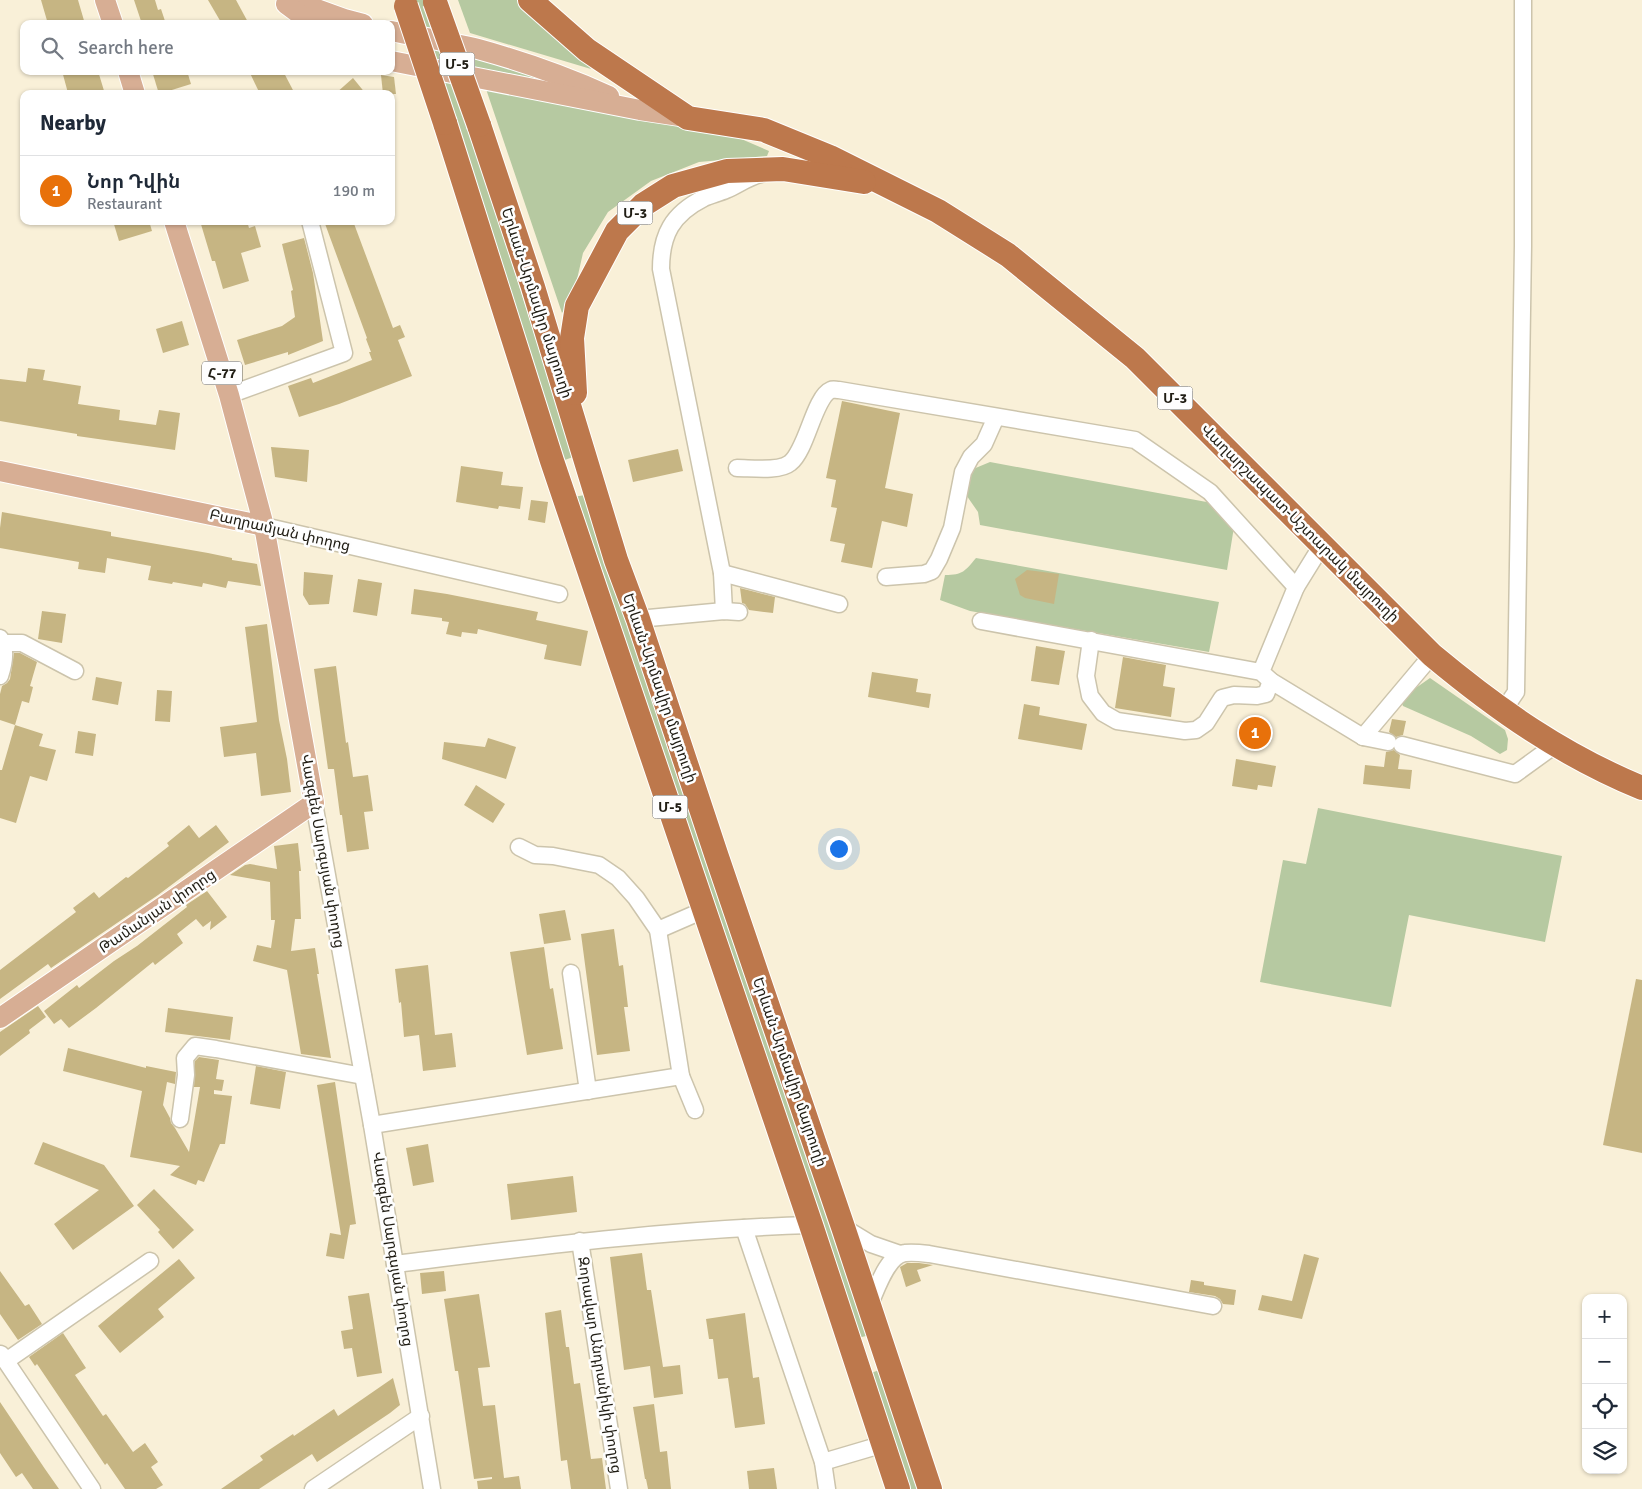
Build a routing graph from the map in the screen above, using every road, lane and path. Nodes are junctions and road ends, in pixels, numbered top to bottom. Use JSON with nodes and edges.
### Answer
{"nodes":[{"id":1,"x":105,"y":0,"type":"edge"},
{"id":2,"x":280,"y":0,"type":"edge"},
{"id":3,"x":292,"y":0,"type":"edge"},
{"id":4,"x":530,"y":0,"type":"edge"},
{"id":5,"x":1523,"y":0,"type":"edge"},
{"id":6,"x":435,"y":1,"type":"edge"},
{"id":7,"x":405,"y":3,"type":"edge"},
{"id":8,"x":112,"y":20,"type":"edge"},
{"id":9,"x":308,"y":20,"type":"edge"},
{"id":10,"x":348,"y":20,"type":"edge"},
{"id":11,"x":395,"y":32,"type":"edge"},
{"id":12,"x":395,"y":62,"type":"edge"},
{"id":13,"x":129,"y":75,"type":"edge"},
{"id":14,"x":134,"y":90,"type":"edge"},
{"id":15,"x":640,"y":110,"type":"junction"},
{"id":16,"x":688,"y":118,"type":"junction"},
{"id":17,"x":783,"y":169,"type":"junction"},
{"id":18,"x":888,"y":185,"type":"junction"},
{"id":19,"x":175,"y":225,"type":"edge"},
{"id":20,"x":311,"y":225,"type":"edge"},
{"id":21,"x":229,"y":395,"type":"junction"},
{"id":22,"x":996,"y":417,"type":"junction"},
{"id":23,"x":585,"y":459,"type":"junction"},
{"id":24,"x":552,"y":461,"type":"junction"},
{"id":25,"x":737,"y":468,"type":"dead end"},
{"id":26,"x":0,"y":471,"type":"edge"},
{"id":27,"x":264,"y":526,"type":"junction"},
{"id":28,"x":1322,"y":545,"type":"junction"},
{"id":29,"x":722,"y":573,"type":"junction"},
{"id":30,"x":886,"y":577,"type":"dead end"},
{"id":31,"x":1296,"y":587,"type":"junction"},
{"id":32,"x":559,"y":594,"type":"dead end"},
{"id":33,"x":839,"y":604,"type":"dead end"},
{"id":34,"x":638,"y":619,"type":"junction"},
{"id":35,"x":981,"y":621,"type":"dead end"},
{"id":36,"x":2,"y":640,"type":"edge"},
{"id":37,"x":1091,"y":640,"type":"junction"},
{"id":38,"x":1432,"y":655,"type":"junction"},
{"id":39,"x":75,"y":671,"type":"dead end"},
{"id":40,"x":0,"y":676,"type":"edge"},
{"id":41,"x":1266,"y":676,"type":"junction"},
{"id":42,"x":1503,"y":711,"type":"junction"},
{"id":43,"x":1363,"y":737,"type":"junction"},
{"id":44,"x":1555,"y":745,"type":"junction"},
{"id":45,"x":1642,"y":788,"type":"edge"},
{"id":46,"x":314,"y":803,"type":"junction"},
{"id":47,"x":519,"y":847,"type":"dead end"},
{"id":48,"x":704,"y":910,"type":"junction"},
{"id":49,"x":658,"y":930,"type":"junction"},
{"id":50,"x":571,"y":973,"type":"dead end"},
{"id":51,"x":0,"y":1018,"type":"edge"},
{"id":52,"x":363,"y":1076,"type":"junction"},
{"id":53,"x":681,"y":1076,"type":"junction"},
{"id":54,"x":588,"y":1091,"type":"junction"},
{"id":55,"x":695,"y":1110,"type":"dead end"},
{"id":56,"x":180,"y":1119,"type":"dead end"},
{"id":57,"x":372,"y":1125,"type":"junction"},
{"id":58,"x":811,"y":1225,"type":"junction"},
{"id":59,"x":843,"y":1227,"type":"junction"},
{"id":60,"x":744,"y":1228,"type":"junction"},
{"id":61,"x":580,"y":1241,"type":"junction"},
{"id":62,"x":900,"y":1254,"type":"junction"},
{"id":63,"x":150,"y":1260,"type":"dead end"},
{"id":64,"x":395,"y":1264,"type":"junction"},
{"id":65,"x":868,"y":1306,"type":"junction"},
{"id":66,"x":1213,"y":1306,"type":"dead end"},
{"id":67,"x":884,"y":1349,"type":"junction"},
{"id":68,"x":3,"y":1356,"type":"edge"},
{"id":69,"x":855,"y":1358,"type":"junction"},
{"id":70,"x":421,"y":1416,"type":"junction"},
{"id":71,"x":884,"y":1444,"type":"junction"},
{"id":72,"x":823,"y":1462,"type":"junction"},
{"id":73,"x":92,"y":1489,"type":"edge"},
{"id":74,"x":313,"y":1489,"type":"edge"},
{"id":75,"x":432,"y":1489,"type":"edge"},
{"id":76,"x":619,"y":1489,"type":"edge"},
{"id":77,"x":828,"y":1489,"type":"edge"},
{"id":78,"x":898,"y":1489,"type":"edge"},
{"id":79,"x":930,"y":1489,"type":"edge"}],
"edges":[{"from":1,"to":8,"type":"main road"},
{"from":2,"to":9,"type":"main road"},
{"from":3,"to":10,"type":"main road"},
{"from":4,"to":16,"type":"highway"},
{"from":5,"to":42,"type":"street"},
{"from":6,"to":23,"type":"highway","name":"Երևան-Արմավիր մայրուղի","number":"Մ-5","bridge":true},
{"from":7,"to":24,"type":"highway","name":"Երևան-Արմավիր մայրուղի","number":"Մ-5","bridge":true},
{"from":11,"to":15,"type":"main road","name":"Վաղարշապատ-Աշտարակ մայրուղի"},
{"from":12,"to":15,"type":"main road","name":"Վաղարշապատ-Աշտարակ մայրուղի"},
{"from":13,"to":14,"type":"main road"},
{"from":15,"to":16,"type":"main road","name":"Վաղարշապատ-Աշտարակ մայրուղի"},
{"from":16,"to":18,"type":"highway","name":"Վաղարշապատ-Աշտարակ մայրուղի","number":"Մ-3"},
{"from":17,"to":18,"type":"highway","number":"Մ-3"},
{"from":17,"to":23,"type":"highway","number":"Մ-3"},
{"from":17,"to":29,"type":"street"},
{"from":18,"to":28,"type":"highway","name":"Վաղարշապատ-Աշտարակ մայրուղի","number":"Մ-3"},
{"from":19,"to":21,"type":"main road","name":"Վազգեն Սարգսյան փողոց","number":"Հ-77"},
{"from":20,"to":21,"type":"street"},
{"from":21,"to":27,"type":"main road","name":"Վազգեն Սարգսյան փողոց","number":"Հ-77"},
{"from":22,"to":25,"type":"street"},
{"from":22,"to":30,"type":"street"},
{"from":22,"to":31,"type":"street"},
{"from":23,"to":24,"type":"highway"},
{"from":23,"to":34,"type":"highway","name":"Երևան-Արմավիր մայրուղի","number":"Մ-5"},
{"from":24,"to":48,"type":"highway","name":"Երևան-Արմավիր մայրուղի","number":"Մ-5"},
{"from":26,"to":27,"type":"main road","name":"Բաղրամյան փողոց"},
{"from":27,"to":32,"type":"street","name":"Բաղրամյան փողոց"},
{"from":27,"to":46,"type":"main road","name":"Վազգեն Սարգսյան փողոց","number":"Հ-77"},
{"from":28,"to":31,"type":"street"},
{"from":28,"to":38,"type":"highway","name":"Վաղարշապատ-Աշտարակ մայրուղի","number":"Մ-3"},
{"from":29,"to":33,"type":"street"},
{"from":29,"to":34,"type":"street"},
{"from":31,"to":41,"type":"street"},
{"from":34,"to":59,"type":"highway","name":"Երևան-Արմավիր մայրուղի","number":"Մ-5"},
{"from":35,"to":37,"type":"street"},
{"from":36,"to":39,"type":"street"},
{"from":36,"to":40,"type":"street"},
{"from":37,"to":41,"type":"street"},
{"from":37,"to":41,"type":"street"},
{"from":38,"to":42,"type":"highway","name":"Վաղարշապատ-Աշտարակ մայրուղի","number":"Մ-3"},
{"from":38,"to":43,"type":"street"},
{"from":41,"to":43,"type":"street"},
{"from":42,"to":44,"type":"highway","name":"Վաղարշապատ-Աշտարակ մայրուղի","number":"Մ-3"},
{"from":43,"to":44,"type":"street"},
{"from":44,"to":45,"type":"highway","name":"Վաղարշապատ-Աշտարակ մայրուղի","number":"Մ-3"},
{"from":46,"to":51,"type":"main road","name":"Թամանյան փողոց"},
{"from":46,"to":52,"type":"street","name":"Վազգեն Սարգսյան փողոց","number":"Հ-77"},
{"from":47,"to":49,"type":"street"},
{"from":48,"to":49,"type":"street"},
{"from":48,"to":58,"type":"highway","name":"Երևան-Արմավիր մայրուղի","number":"Մ-5"},
{"from":49,"to":53,"type":"street"},
{"from":50,"to":54,"type":"street"},
{"from":52,"to":56,"type":"street"},
{"from":52,"to":57,"type":"street","name":"Վազգեն Սարգսյան փողոց","number":"Հ-77"},
{"from":53,"to":54,"type":"street"},
{"from":53,"to":55,"type":"street"},
{"from":54,"to":57,"type":"street"},
{"from":57,"to":64,"type":"street","name":"Վազգեն Սարգսյան փողոց","number":"Հ-77"},
{"from":58,"to":60,"type":"street"},
{"from":58,"to":69,"type":"highway","name":"Երևան-Արմավիր մայրուղի","number":"Մ-5"},
{"from":59,"to":62,"type":"street"},
{"from":59,"to":65,"type":"highway","name":"Երևան-Արմավիր մայրուղի","number":"Մ-5"},
{"from":60,"to":61,"type":"street"},
{"from":60,"to":72,"type":"street"},
{"from":61,"to":64,"type":"street"},
{"from":61,"to":76,"type":"street","name":"Զորավար Անդրանիկի փողոց"},
{"from":62,"to":65,"type":"street"},
{"from":62,"to":66,"type":"street"},
{"from":63,"to":68,"type":"street"},
{"from":64,"to":70,"type":"street","name":"Վազգեն Սարգսյան փողոց","number":"Հ-77"},
{"from":65,"to":67,"type":"highway","name":"Երևան-Արմավիր մայրուղի","number":"Մ-5"},
{"from":67,"to":69,"type":"highway"},
{"from":67,"to":79,"type":"highway","name":"Երևան-Արմավիր մայրուղի","number":"Մ-5"},
{"from":68,"to":73,"type":"street"},
{"from":69,"to":71,"type":"highway","name":"Երևան-Արմավիր մայրուղի","number":"Մ-5"},
{"from":70,"to":74,"type":"street"},
{"from":70,"to":75,"type":"street","name":"Վազգեն Սարգսյան փողոց","number":"Հ-77"},
{"from":71,"to":72,"type":"street"},
{"from":71,"to":78,"type":"highway","name":"Երևան-Արմավիր մայրուղի","number":"Մ-5"},
{"from":72,"to":77,"type":"street"}]}
